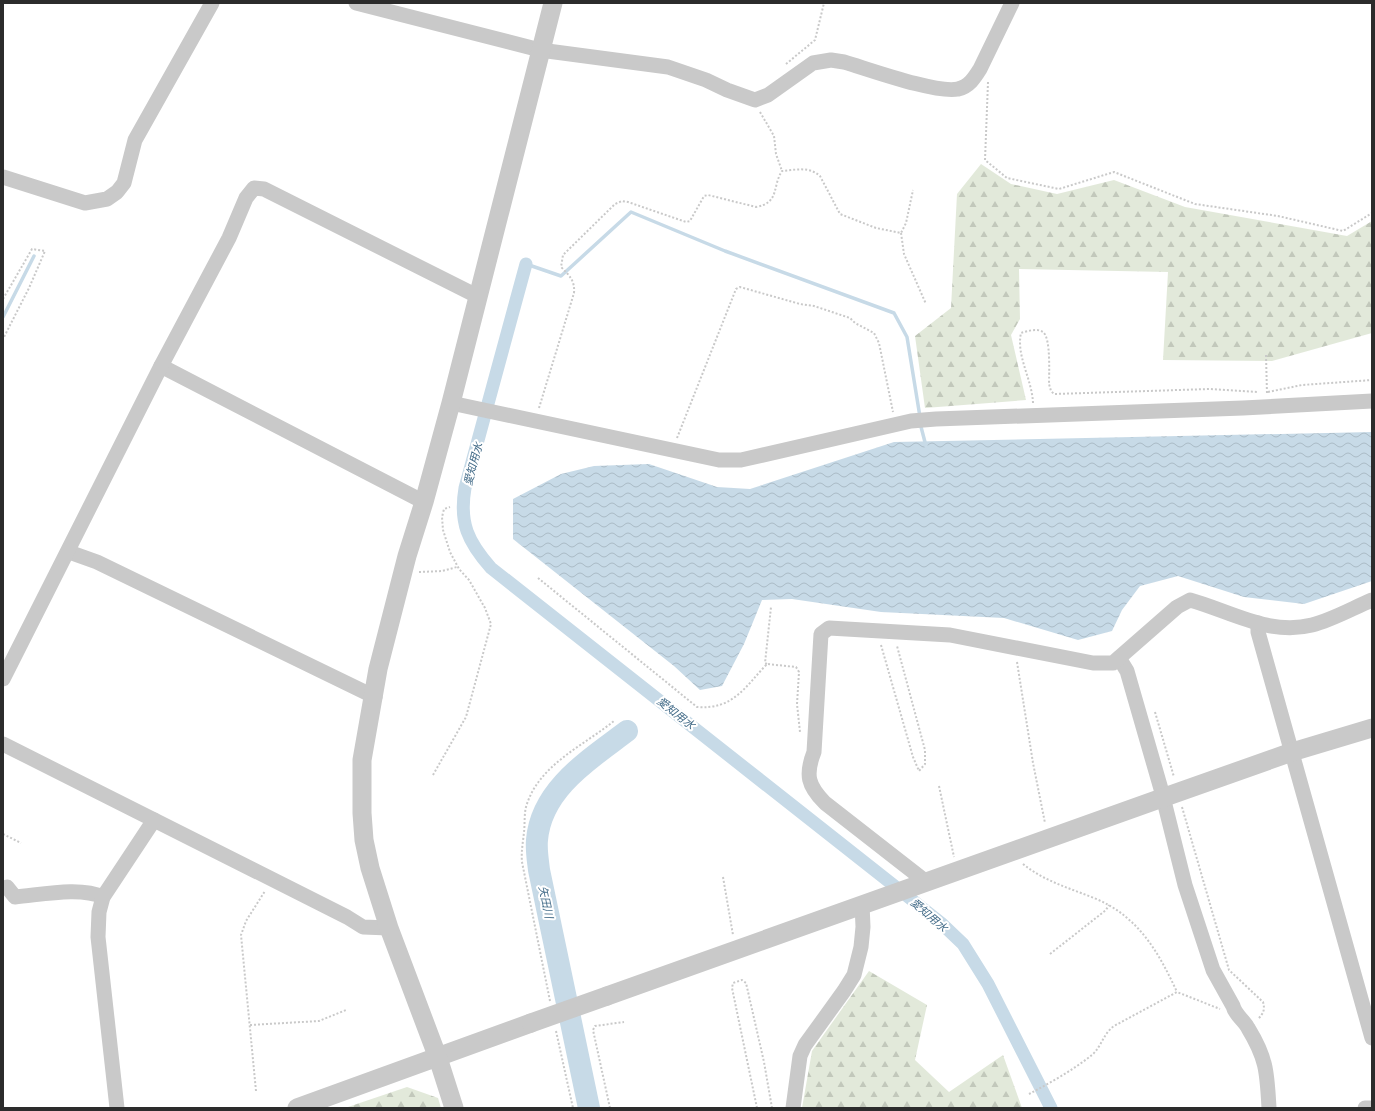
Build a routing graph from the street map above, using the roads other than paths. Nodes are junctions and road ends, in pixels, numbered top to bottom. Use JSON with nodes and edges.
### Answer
{"nodes":[{"id":1,"x":212,"y":3,"type":"edge"},
{"id":2,"x":356,"y":3,"type":"edge"},
{"id":3,"x":552,"y":3,"type":"edge"},
{"id":4,"x":1012,"y":3,"type":"edge"},
{"id":5,"x":540,"y":50,"type":"junction"},
{"id":6,"x":3,"y":178,"type":"edge"},
{"id":7,"x":477,"y":296,"type":"junction"},
{"id":8,"x":162,"y":366,"type":"junction"},
{"id":9,"x":1372,"y":402,"type":"edge"},
{"id":10,"x":451,"y":403,"type":"junction"},
{"id":11,"x":424,"y":502,"type":"junction"},
{"id":12,"x":69,"y":552,"type":"junction"},
{"id":13,"x":1372,"y":600,"type":"edge"},
{"id":14,"x":1258,"y":623,"type":"junction"},
{"id":15,"x":1118,"y":658,"type":"junction"},
{"id":16,"x":3,"y":679,"type":"edge"},
{"id":17,"x":375,"y":697,"type":"junction"},
{"id":18,"x":1372,"y":728,"type":"edge"},
{"id":19,"x":3,"y":744,"type":"edge"},
{"id":20,"x":1292,"y":752,"type":"junction"},
{"id":21,"x":1170,"y":795,"type":"junction"},
{"id":22,"x":154,"y":820,"type":"junction"},
{"id":23,"x":919,"y":884,"type":"junction"},
{"id":24,"x":7,"y":887,"type":"dead end"},
{"id":25,"x":103,"y":897,"type":"junction"},
{"id":26,"x":862,"y":904,"type":"junction"},
{"id":27,"x":389,"y":928,"type":"junction"},
{"id":28,"x":1372,"y":1038,"type":"edge"},
{"id":29,"x":438,"y":1058,"type":"junction"},
{"id":30,"x":117,"y":1108,"type":"edge"},
{"id":31,"x":297,"y":1108,"type":"edge"},
{"id":32,"x":454,"y":1108,"type":"edge"},
{"id":33,"x":793,"y":1108,"type":"edge"},
{"id":34,"x":1269,"y":1108,"type":"edge"},
{"id":35,"x":1365,"y":1108,"type":"edge"},
{"id":36,"x":1372,"y":1108,"type":"edge"}],
"edges":[{"from":1,"to":6,"type":"street"},
{"from":2,"to":5,"type":"street"},
{"from":3,"to":5,"type":"street"},
{"from":4,"to":5,"type":"street"},
{"from":5,"to":7,"type":"street"},
{"from":7,"to":8,"type":"street"},
{"from":7,"to":10,"type":"street"},
{"from":8,"to":11,"type":"street"},
{"from":8,"to":12,"type":"street"},
{"from":9,"to":10,"type":"street"},
{"from":10,"to":11,"type":"street"},
{"from":11,"to":17,"type":"street"},
{"from":12,"to":16,"type":"street"},
{"from":12,"to":17,"type":"street"},
{"from":13,"to":14,"type":"street"},
{"from":14,"to":15,"type":"street"},
{"from":14,"to":20,"type":"street"},
{"from":15,"to":21,"type":"street"},
{"from":15,"to":23,"type":"street"},
{"from":17,"to":27,"type":"street"},
{"from":18,"to":20,"type":"street"},
{"from":19,"to":22,"type":"street"},
{"from":20,"to":21,"type":"street"},
{"from":20,"to":28,"type":"street"},
{"from":21,"to":23,"type":"street"},
{"from":21,"to":34,"type":"street"},
{"from":22,"to":25,"type":"street"},
{"from":22,"to":27,"type":"street"},
{"from":23,"to":26,"type":"street"},
{"from":24,"to":25,"type":"street"},
{"from":25,"to":30,"type":"street"},
{"from":26,"to":29,"type":"street","bridge":true},
{"from":26,"to":33,"type":"street"},
{"from":27,"to":29,"type":"street"},
{"from":29,"to":31,"type":"street"},
{"from":29,"to":32,"type":"street"},
{"from":35,"to":36,"type":"street"}]}
